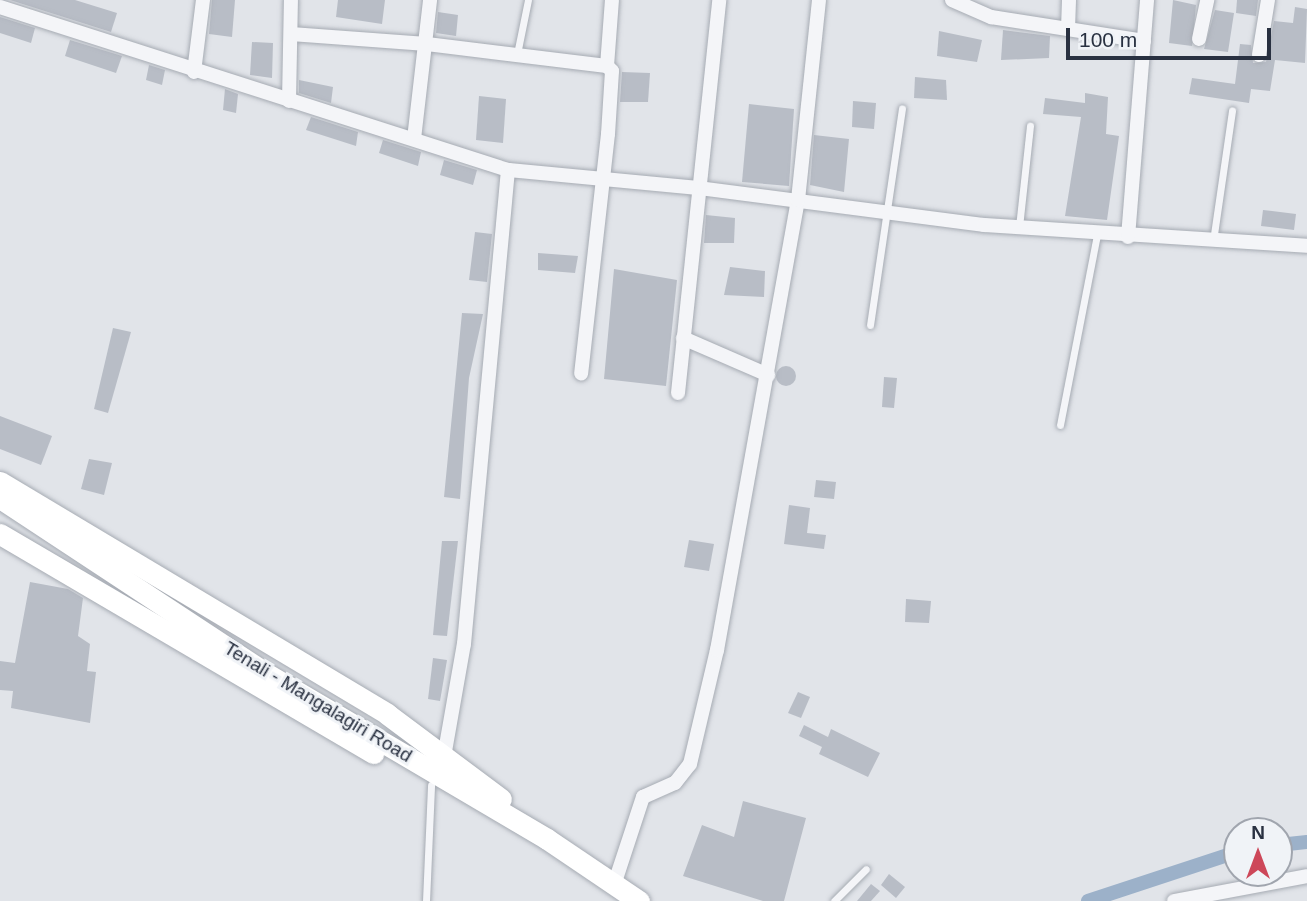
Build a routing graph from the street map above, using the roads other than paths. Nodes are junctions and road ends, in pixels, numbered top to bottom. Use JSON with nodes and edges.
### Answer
{"nodes":[{"id":1,"x":204,"y":0,"type":"edge"},
{"id":2,"x":291,"y":0,"type":"edge"},
{"id":3,"x":430,"y":0,"type":"edge"},
{"id":4,"x":528,"y":0,"type":"edge"},
{"id":5,"x":612,"y":0,"type":"edge"},
{"id":6,"x":719,"y":0,"type":"edge"},
{"id":7,"x":819,"y":0,"type":"edge"},
{"id":8,"x":951,"y":0,"type":"edge"},
{"id":9,"x":1069,"y":0,"type":"edge"},
{"id":10,"x":1147,"y":0,"type":"edge"},
{"id":11,"x":1207,"y":0,"type":"edge"},
{"id":12,"x":1268,"y":0,"type":"edge"},
{"id":13,"x":0,"y":7,"type":"edge"},
{"id":14,"x":1068,"y":29,"type":"junction"},
{"id":15,"x":291,"y":34,"type":"junction"},
{"id":16,"x":1199,"y":40,"type":"dead end"},
{"id":17,"x":1144,"y":41,"type":"junction"},
{"id":18,"x":427,"y":44,"type":"junction"},
{"id":19,"x":517,"y":54,"type":"junction"},
{"id":20,"x":1259,"y":55,"type":"dead end"},
{"id":21,"x":607,"y":65,"type":"junction"},
{"id":22,"x":194,"y":72,"type":"junction"},
{"id":23,"x":289,"y":101,"type":"junction"},
{"id":24,"x":902,"y":108,"type":"dead end"},
{"id":25,"x":1232,"y":110,"type":"dead end"},
{"id":26,"x":1030,"y":126,"type":"dead end"},
{"id":27,"x":414,"y":139,"type":"junction"},
{"id":28,"x":508,"y":170,"type":"junction"},
{"id":29,"x":602,"y":182,"type":"junction"},
{"id":30,"x":699,"y":188,"type":"junction"},
{"id":31,"x":798,"y":200,"type":"junction"},
{"id":32,"x":889,"y":212,"type":"junction"},
{"id":33,"x":1019,"y":228,"type":"junction"},
{"id":34,"x":1097,"y":234,"type":"junction"},
{"id":35,"x":1128,"y":237,"type":"junction"},
{"id":36,"x":1213,"y":242,"type":"junction"},
{"id":37,"x":1307,"y":246,"type":"edge"},
{"id":38,"x":870,"y":325,"type":"dead end"},
{"id":39,"x":684,"y":338,"type":"junction"},
{"id":40,"x":581,"y":373,"type":"dead end"},
{"id":41,"x":768,"y":375,"type":"junction"},
{"id":42,"x":678,"y":393,"type":"dead end"},
{"id":43,"x":1060,"y":425,"type":"dead end"},
{"id":44,"x":0,"y":482,"type":"edge"},
{"id":45,"x":0,"y":498,"type":"edge"},
{"id":46,"x":0,"y":534,"type":"edge"},
{"id":47,"x":444,"y":757,"type":"junction"},
{"id":48,"x":431,"y":785,"type":"junction"},
{"id":49,"x":576,"y":859,"type":"junction"},
{"id":50,"x":866,"y":869,"type":"dead end"},
{"id":51,"x":1307,"y":876,"type":"edge"},
{"id":52,"x":614,"y":885,"type":"junction"},
{"id":53,"x":426,"y":901,"type":"edge"},
{"id":54,"x":639,"y":901,"type":"edge"},
{"id":55,"x":834,"y":901,"type":"edge"},
{"id":56,"x":1174,"y":901,"type":"edge"}],
"edges":[{"from":1,"to":22,"type":"street"},
{"from":2,"to":15,"type":"street"},
{"from":3,"to":18,"type":"street"},
{"from":4,"to":19,"type":"lane"},
{"from":5,"to":21,"type":"street"},
{"from":6,"to":30,"type":"street"},
{"from":7,"to":31,"type":"street"},
{"from":8,"to":14,"type":"street"},
{"from":9,"to":14,"type":"street"},
{"from":10,"to":17,"type":"street"},
{"from":11,"to":16,"type":"street"},
{"from":12,"to":20,"type":"street"},
{"from":13,"to":22,"type":"street"},
{"from":14,"to":17,"type":"street"},
{"from":15,"to":18,"type":"street"},
{"from":15,"to":23,"type":"street"},
{"from":17,"to":35,"type":"street"},
{"from":18,"to":19,"type":"street"},
{"from":18,"to":27,"type":"street"},
{"from":19,"to":21,"type":"street"},
{"from":21,"to":29,"type":"street"},
{"from":22,"to":23,"type":"street"},
{"from":23,"to":27,"type":"street"},
{"from":24,"to":32,"type":"lane"},
{"from":25,"to":36,"type":"lane"},
{"from":26,"to":33,"type":"lane"},
{"from":27,"to":28,"type":"street"},
{"from":28,"to":29,"type":"street"},
{"from":28,"to":47,"type":"street"},
{"from":29,"to":30,"type":"street"},
{"from":29,"to":40,"type":"street"},
{"from":30,"to":31,"type":"street"},
{"from":30,"to":39,"type":"street"},
{"from":31,"to":32,"type":"street"},
{"from":31,"to":41,"type":"street"},
{"from":32,"to":33,"type":"street"},
{"from":32,"to":38,"type":"lane"},
{"from":33,"to":34,"type":"street"},
{"from":34,"to":35,"type":"street"},
{"from":34,"to":43,"type":"lane"},
{"from":35,"to":36,"type":"street"},
{"from":36,"to":37,"type":"street"},
{"from":39,"to":41,"type":"street"},
{"from":39,"to":42,"type":"street"},
{"from":41,"to":52,"type":"street"},
{"from":44,"to":47,"type":"main road"},
{"from":45,"to":49,"type":"main road","name":"Tenali - Mangalagiri Road"},
{"from":46,"to":48,"type":"main road"},
{"from":47,"to":49,"type":"main road"},
{"from":48,"to":49,"type":"main road"},
{"from":48,"to":53,"type":"lane"},
{"from":49,"to":52,"type":"main road","name":"Tenali - Mangalagiri Road"},
{"from":50,"to":55,"type":"lane"},
{"from":51,"to":56,"type":"street"},
{"from":52,"to":54,"type":"main road","name":"Tenali - Mangalagiri Road"}]}
